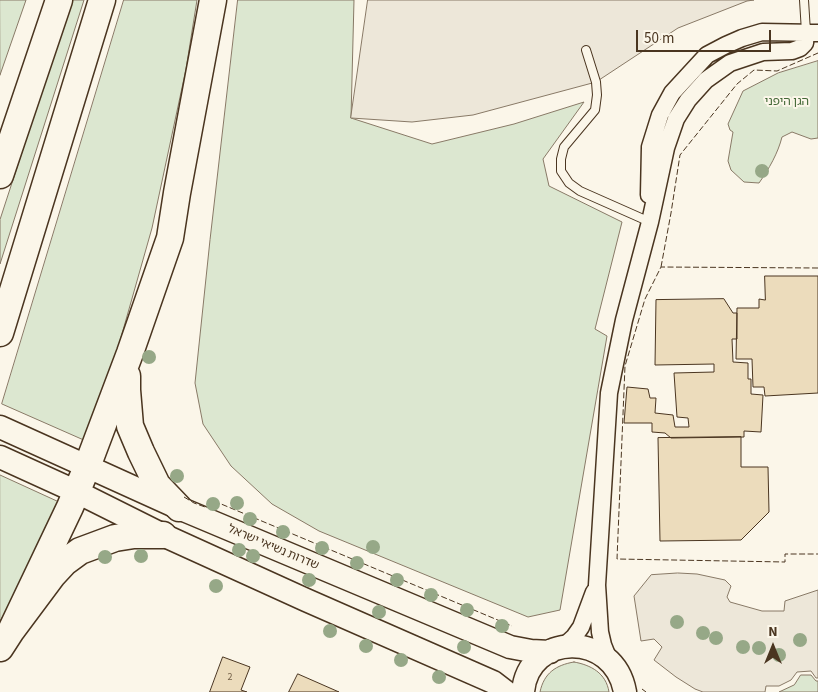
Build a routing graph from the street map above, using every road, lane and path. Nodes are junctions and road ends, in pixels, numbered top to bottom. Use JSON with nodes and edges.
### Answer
{"nodes":[{"id":1,"x":59,"y":0,"type":"edge"},
{"id":2,"x":102,"y":0,"type":"edge"},
{"id":3,"x":213,"y":0,"type":"edge"},
{"id":4,"x":804,"y":0,"type":"edge"},
{"id":5,"x":812,"y":32,"type":"edge"},
{"id":6,"x":586,"y":50,"type":"dead end"},
{"id":7,"x":0,"y":175,"type":"edge"},
{"id":8,"x":650,"y":222,"type":"junction"},
{"id":9,"x":0,"y":333,"type":"edge"},
{"id":10,"x":130,"y":354,"type":"junction"},
{"id":11,"x":0,"y":426,"type":"edge"},
{"id":12,"x":0,"y":457,"type":"edge"},
{"id":13,"x":87,"y":466,"type":"junction"},
{"id":14,"x":76,"y":492,"type":"junction"},
{"id":15,"x":179,"y":508,"type":"junction"},
{"id":16,"x":163,"y":535,"type":"junction"},
{"id":17,"x":597,"y":585,"type":"junction"},
{"id":18,"x":5,"y":640,"type":"edge"},
{"id":19,"x":556,"y":650,"type":"junction"},
{"id":20,"x":609,"y":660,"type":"junction"},
{"id":21,"x":626,"y":690,"type":"edge"},
{"id":22,"x":506,"y":692,"type":"edge"},
{"id":23,"x":523,"y":692,"type":"edge"}],
"edges":[{"from":1,"to":7,"type":"main road"},
{"from":2,"to":9,"type":"main road"},
{"from":3,"to":10,"type":"main road"},
{"from":4,"to":5,"type":"lane"},
{"from":5,"to":8,"type":"street"},
{"from":6,"to":8,"type":"lane"},
{"from":8,"to":17,"type":"street"},
{"from":10,"to":13,"type":"main road"},
{"from":10,"to":15,"type":"main road"},
{"from":11,"to":13,"type":"main road","name":"שדרות נשיאי ישראל"},
{"from":12,"to":14,"type":"main road"},
{"from":13,"to":14,"type":"main road"},
{"from":13,"to":15,"type":"main road","name":"שדרות נשיאי ישראל"},
{"from":14,"to":16,"type":"main road"},
{"from":14,"to":18,"type":"main road"},
{"from":15,"to":19,"type":"main road","name":"שדרות נשיאי ישראל"},
{"from":16,"to":18,"type":"main road"},
{"from":16,"to":22,"type":"main road"},
{"from":17,"to":19,"type":"street"},
{"from":17,"to":20,"type":"street"},
{"from":19,"to":20,"type":"main road","name":"שדרות נשיאי ישראל"},
{"from":19,"to":23,"type":"main road"},
{"from":20,"to":21,"type":"main road"}]}
